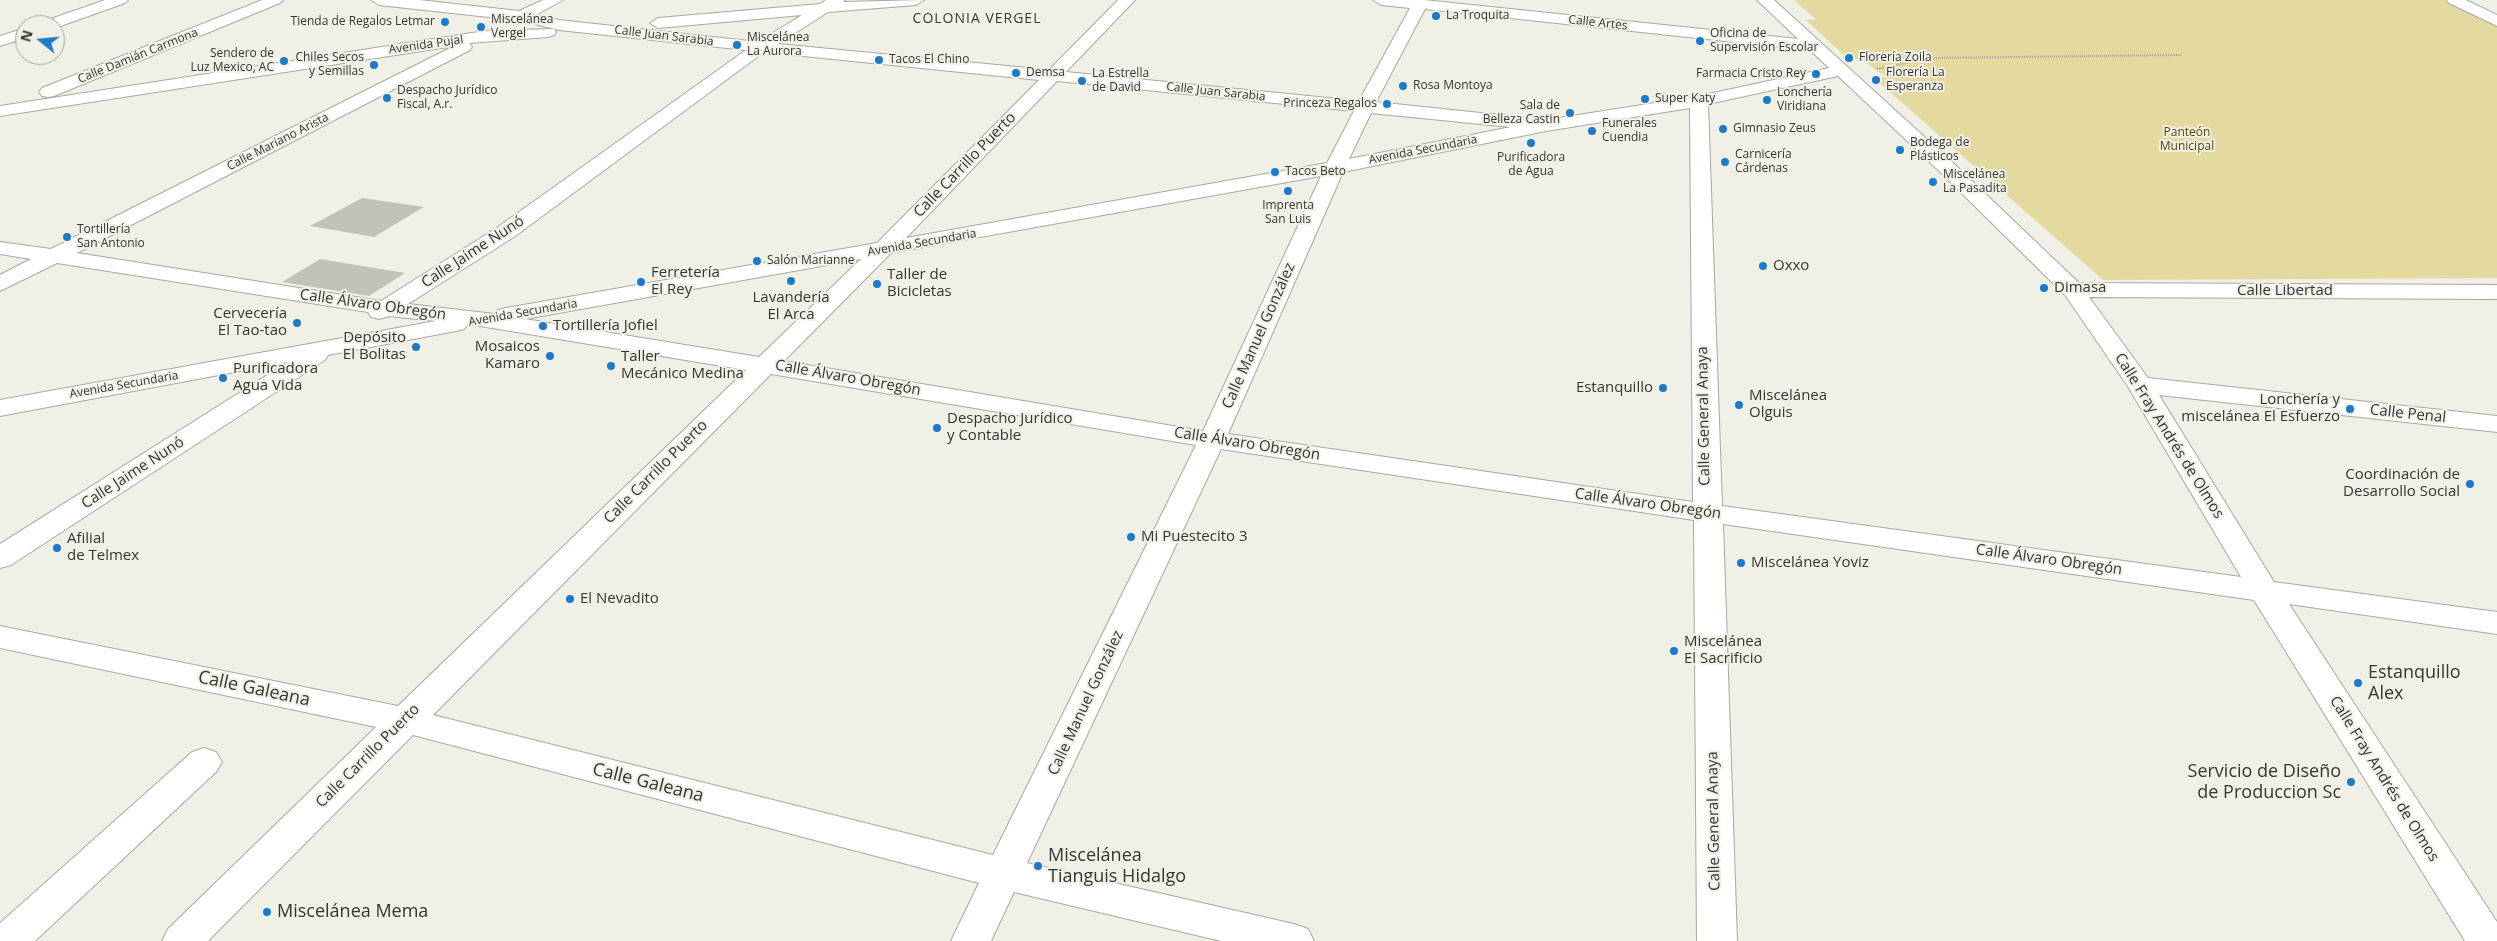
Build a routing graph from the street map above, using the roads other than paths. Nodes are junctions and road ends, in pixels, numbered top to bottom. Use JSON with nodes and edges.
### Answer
{"nodes":[{"id":1,"x":120,"y":0,"type":"edge"},
{"id":2,"x":275,"y":0,"type":"edge"},
{"id":3,"x":379,"y":0,"type":"edge"},
{"id":4,"x":555,"y":0,"type":"edge"},
{"id":5,"x":916,"y":0,"type":"edge"},
{"id":6,"x":1127,"y":0,"type":"edge"},
{"id":7,"x":1381,"y":0,"type":"edge"},
{"id":8,"x":1765,"y":0,"type":"edge"},
{"id":9,"x":2454,"y":0,"type":"edge"},
{"id":10,"x":1420,"y":4,"type":"junction"},
{"id":11,"x":828,"y":5,"type":"edge"},
{"id":12,"x":520,"y":16,"type":"junction"},
{"id":13,"x":65,"y":19,"type":"edge"},
{"id":14,"x":2497,"y":21,"type":"edge"},
{"id":15,"x":598,"y":28,"type":"junction"},
{"id":16,"x":15,"y":36,"type":"edge"},
{"id":17,"x":484,"y":36,"type":"junction"},
{"id":18,"x":0,"y":41,"type":"edge"},
{"id":19,"x":1815,"y":46,"type":"junction"},
{"id":20,"x":761,"y":47,"type":"junction"},
{"id":21,"x":1845,"y":72,"type":"junction"},
{"id":22,"x":1053,"y":75,"type":"junction"},
{"id":23,"x":1699,"y":101,"type":"junction"},
{"id":24,"x":1364,"y":108,"type":"junction"},
{"id":25,"x":1,"y":111,"type":"edge"},
{"id":26,"x":1546,"y":125,"type":"junction"},
{"id":27,"x":1335,"y":168,"type":"junction"},
{"id":28,"x":0,"y":248,"type":"edge"},
{"id":29,"x":882,"y":250,"type":"junction"},
{"id":30,"x":56,"y":256,"type":"junction"},
{"id":31,"x":0,"y":284,"type":"edge"},
{"id":32,"x":2073,"y":290,"type":"junction"},
{"id":33,"x":2497,"y":292,"type":"edge"},
{"id":34,"x":384,"y":308,"type":"junction"},
{"id":35,"x":484,"y":319,"type":"junction"},
{"id":36,"x":327,"y":348,"type":"junction"},
{"id":37,"x":765,"y":364,"type":"junction"},
{"id":38,"x":2140,"y":385,"type":"junction"},
{"id":39,"x":0,"y":408,"type":"edge"},
{"id":40,"x":2497,"y":424,"type":"edge"},
{"id":41,"x":1212,"y":440,"type":"junction"},
{"id":42,"x":1706,"y":513,"type":"junction"},
{"id":43,"x":0,"y":558,"type":"edge"},
{"id":44,"x":2263,"y":589,"type":"junction"},
{"id":45,"x":2497,"y":624,"type":"edge"},
{"id":46,"x":0,"y":637,"type":"edge"},
{"id":47,"x":404,"y":720,"type":"junction"},
{"id":48,"x":204,"y":762,"type":"dead end"},
{"id":49,"x":1005,"y":874,"type":"junction"},
{"id":50,"x":8,"y":941,"type":"edge"},
{"id":51,"x":182,"y":941,"type":"edge"},
{"id":52,"x":971,"y":941,"type":"edge"},
{"id":53,"x":1294,"y":941,"type":"edge"},
{"id":54,"x":1717,"y":941,"type":"edge"},
{"id":55,"x":2487,"y":941,"type":"edge"}],
"edges":[{"from":1,"to":13,"type":"street"},
{"from":2,"to":25,"type":"street","name":"Calle Damián Carmona"},
{"from":3,"to":12,"type":"street","name":"Calle Juan Sarabia"},
{"from":4,"to":12,"type":"street","name":"Calle Mariano Arista"},
{"from":5,"to":11,"type":"street","name":"Avenida Pujal"},
{"from":6,"to":22,"type":"street","name":"Calle Carrillo Puerto"},
{"from":7,"to":10,"type":"street","name":"Calle Artes"},
{"from":8,"to":19,"type":"street","name":"Calle Fray Andrés de Olmos"},
{"from":9,"to":14,"type":"street"},
{"from":10,"to":19,"type":"street","name":"Calle Artes"},
{"from":10,"to":24,"type":"street","name":"Calle Manuel González"},
{"from":11,"to":15,"type":"street","name":"Avenida Pujal"},
{"from":11,"to":20,"type":"street","name":"Calle Jaime Nunó"},
{"from":12,"to":15,"type":"street","name":"Calle Juan Sarabia"},
{"from":12,"to":17,"type":"street","name":"Calle Mariano Arista"},
{"from":15,"to":17,"type":"street","name":"Avenida Pujal"},
{"from":15,"to":20,"type":"street","name":"Calle Juan Sarabia"},
{"from":16,"to":18,"type":"street"},
{"from":17,"to":25,"type":"street","name":"Avenida Pujal"},
{"from":17,"to":30,"type":"street","name":"Calle Mariano Arista"},
{"from":19,"to":21,"type":"street","name":"Calle Fray Andrés de Olmos"},
{"from":20,"to":22,"type":"street","name":"Calle Juan Sarabia"},
{"from":20,"to":34,"type":"street","name":"Calle Jaime Nunó"},
{"from":21,"to":23,"type":"street","name":"Avenida Secundaria"},
{"from":21,"to":32,"type":"street","name":"Calle Fray Andrés de Olmos"},
{"from":22,"to":24,"type":"street","name":"Calle Juan Sarabia"},
{"from":22,"to":29,"type":"street","name":"Calle Carrillo Puerto"},
{"from":23,"to":26,"type":"street","name":"Avenida Secundaria"},
{"from":23,"to":42,"type":"street","name":"Calle General Anaya"},
{"from":24,"to":26,"type":"street","name":"Calle Juan Sarabia"},
{"from":24,"to":27,"type":"street","name":"Calle Manuel González"},
{"from":26,"to":27,"type":"street","name":"Avenida Secundaria"},
{"from":27,"to":29,"type":"street","name":"Avenida Secundaria"},
{"from":27,"to":41,"type":"street","name":"Calle Manuel González"},
{"from":28,"to":30,"type":"street","name":"Calle Álvaro Obregón"},
{"from":29,"to":35,"type":"street","name":"Avenida Secundaria"},
{"from":29,"to":37,"type":"street","name":"Calle Carrillo Puerto"},
{"from":30,"to":31,"type":"street","name":"Calle Mariano Arista"},
{"from":30,"to":34,"type":"street","name":"Calle Álvaro Obregón"},
{"from":32,"to":33,"type":"street","name":"Calle Libertad"},
{"from":32,"to":38,"type":"street","name":"Calle Fray Andrés de Olmos"},
{"from":34,"to":35,"type":"street","name":"Calle Álvaro Obregón"},
{"from":34,"to":36,"type":"street","name":"Calle Jaime Nunó"},
{"from":35,"to":36,"type":"street","name":"Avenida Secundaria"},
{"from":35,"to":37,"type":"street","name":"Calle Álvaro Obregón"},
{"from":36,"to":39,"type":"street","name":"Avenida Secundaria"},
{"from":36,"to":43,"type":"street","name":"Calle Jaime Nunó"},
{"from":37,"to":41,"type":"street","name":"Calle Álvaro Obregón"},
{"from":37,"to":47,"type":"street","name":"Calle Carrillo Puerto"},
{"from":38,"to":40,"type":"street","name":"Calle Penal"},
{"from":38,"to":44,"type":"street","name":"Calle Fray Andrés de Olmos"},
{"from":41,"to":42,"type":"street","name":"Calle Álvaro Obregón"},
{"from":41,"to":49,"type":"street","name":"Calle Manuel González"},
{"from":42,"to":44,"type":"street","name":"Calle Álvaro Obregón"},
{"from":42,"to":54,"type":"street","name":"Calle General Anaya"},
{"from":44,"to":45,"type":"street","name":"Calle Álvaro Obregón"},
{"from":44,"to":55,"type":"street","name":"Calle Fray Andrés de Olmos"},
{"from":46,"to":47,"type":"street","name":"Calle Galeana"},
{"from":47,"to":49,"type":"street","name":"Calle Galeana"},
{"from":47,"to":51,"type":"street","name":"Calle Carrillo Puerto"},
{"from":48,"to":50,"type":"street"},
{"from":49,"to":52,"type":"street","name":"Calle Manuel González"},
{"from":49,"to":53,"type":"street","name":"Calle Galeana"}]}
